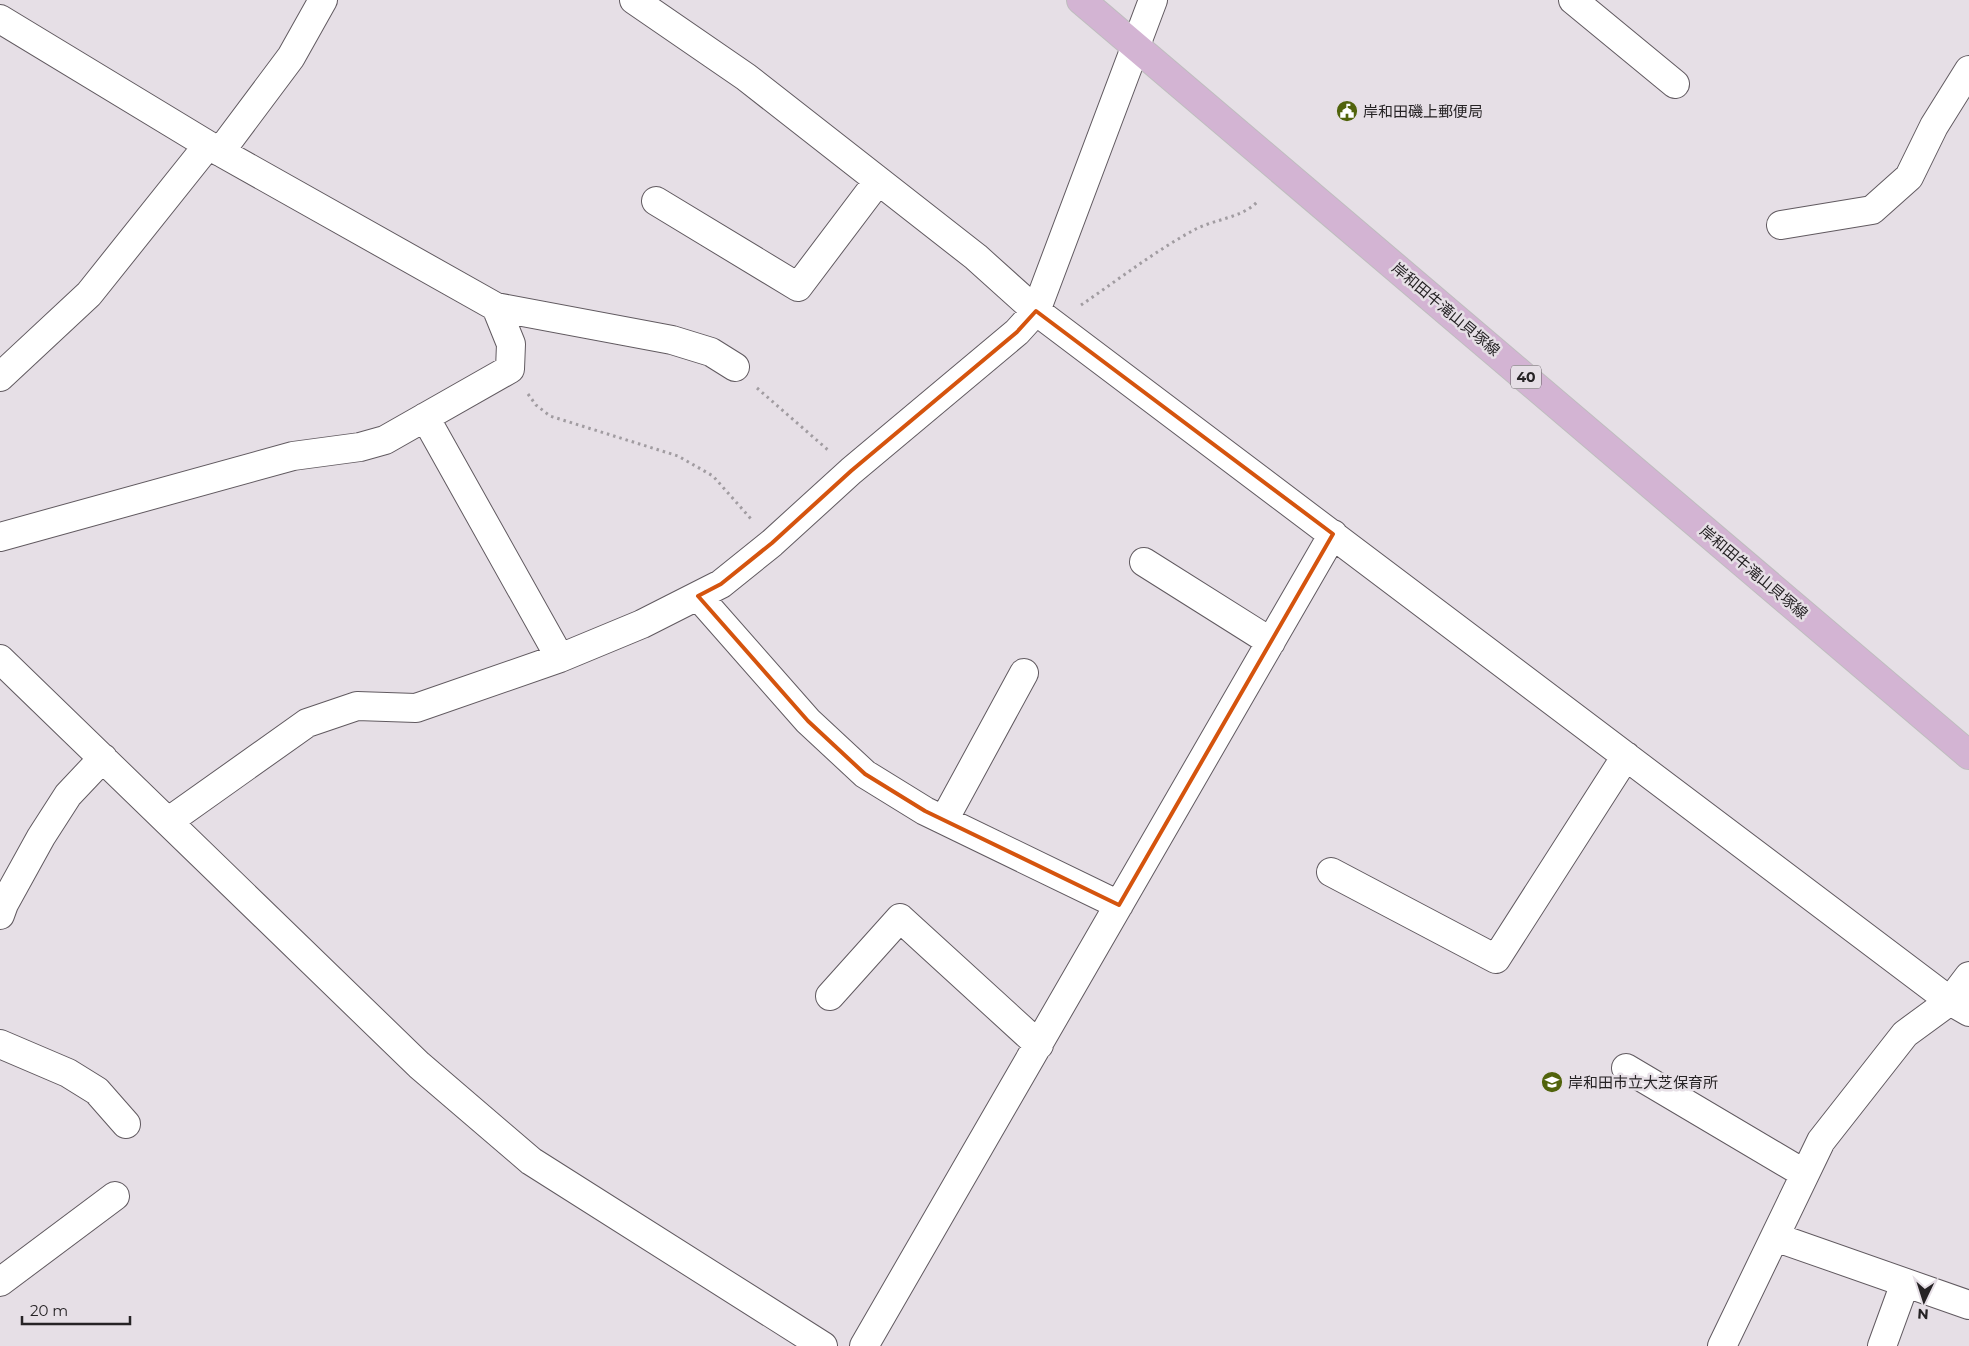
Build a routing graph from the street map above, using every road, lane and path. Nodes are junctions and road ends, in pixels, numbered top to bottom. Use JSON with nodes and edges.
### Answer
{"nodes":[{"id":1,"x":323,"y":0,"type":"edge"},
{"id":2,"x":634,"y":0,"type":"edge"},
{"id":3,"x":1081,"y":0,"type":"edge"},
{"id":4,"x":1153,"y":0,"type":"edge"},
{"id":5,"x":1573,"y":0,"type":"edge"},
{"id":6,"x":0,"y":18,"type":"edge"},
{"id":7,"x":1135,"y":45,"type":"junction"},
{"id":8,"x":1969,"y":70,"type":"edge"},
{"id":9,"x":1675,"y":84,"type":"dead end"},
{"id":10,"x":214,"y":148,"type":"junction"},
{"id":11,"x":878,"y":181,"type":"junction"},
{"id":12,"x":656,"y":201,"type":"dead end"},
{"id":13,"x":1257,"y":202,"type":"dead end"},
{"id":14,"x":1781,"y":225,"type":"dead end"},
{"id":15,"x":496,"y":307,"type":"junction"},
{"id":16,"x":1045,"y":317,"type":"junction"},
{"id":17,"x":734,"y":367,"type":"joint"},
{"id":18,"x":510,"y":369,"type":"junction"},
{"id":19,"x":0,"y":377,"type":"edge"},
{"id":20,"x":425,"y":417,"type":"junction"},
{"id":21,"x":851,"y":471,"type":"junction"},
{"id":22,"x":1333,"y":534,"type":"junction"},
{"id":23,"x":0,"y":537,"type":"edge"},
{"id":24,"x":772,"y":543,"type":"junction"},
{"id":25,"x":1144,"y":562,"type":"dead end"},
{"id":26,"x":698,"y":596,"type":"junction"},
{"id":27,"x":1271,"y":642,"type":"junction"},
{"id":28,"x":560,"y":658,"type":"junction"},
{"id":29,"x":0,"y":659,"type":"edge"},
{"id":30,"x":1024,"y":673,"type":"dead end"},
{"id":31,"x":1626,"y":756,"type":"junction"},
{"id":32,"x":1969,"y":756,"type":"edge"},
{"id":33,"x":103,"y":758,"type":"junction"},
{"id":34,"x":944,"y":820,"type":"junction"},
{"id":35,"x":169,"y":821,"type":"junction"},
{"id":36,"x":1331,"y":872,"type":"dead end"},
{"id":37,"x":1119,"y":906,"type":"junction"},
{"id":38,"x":0,"y":915,"type":"edge"},
{"id":39,"x":1969,"y":976,"type":"edge"},
{"id":40,"x":830,"y":996,"type":"dead end"},
{"id":41,"x":1959,"y":1006,"type":"edge"},
{"id":42,"x":0,"y":1044,"type":"edge"},
{"id":43,"x":1039,"y":1045,"type":"junction"},
{"id":44,"x":1626,"y":1068,"type":"dead end"},
{"id":45,"x":126,"y":1124,"type":"dead end"},
{"id":46,"x":1805,"y":1174,"type":"junction"},
{"id":47,"x":115,"y":1196,"type":"dead end"},
{"id":48,"x":1775,"y":1237,"type":"junction"},
{"id":49,"x":0,"y":1282,"type":"edge"},
{"id":50,"x":1905,"y":1283,"type":"junction"},
{"id":51,"x":1969,"y":1305,"type":"edge"},
{"id":52,"x":823,"y":1346,"type":"edge"},
{"id":53,"x":864,"y":1346,"type":"edge"},
{"id":54,"x":1722,"y":1346,"type":"edge"},
{"id":55,"x":1882,"y":1346,"type":"edge"}],
"edges":[{"from":1,"to":10,"type":"street"},
{"from":2,"to":11,"type":"street"},
{"from":3,"to":7,"type":"main road","name":"岸和田牛滝山貝塚線","number":"40"},
{"from":4,"to":7,"type":"street"},
{"from":5,"to":9,"type":"street"},
{"from":6,"to":10,"type":"street"},
{"from":7,"to":16,"type":"street"},
{"from":7,"to":32,"type":"main road","name":"岸和田牛滝山貝塚線","number":"40"},
{"from":8,"to":14,"type":"street"},
{"from":10,"to":15,"type":"street"},
{"from":10,"to":19,"type":"street"},
{"from":11,"to":12,"type":"street"},
{"from":11,"to":16,"type":"street"},
{"from":13,"to":16,"type":"path"},
{"from":15,"to":17,"type":"street"},
{"from":15,"to":18,"type":"street"},
{"from":16,"to":21,"type":"street"},
{"from":16,"to":22,"type":"street"},
{"from":17,"to":21,"type":"path"},
{"from":18,"to":20,"type":"street"},
{"from":18,"to":24,"type":"path"},
{"from":20,"to":23,"type":"street"},
{"from":20,"to":28,"type":"street"},
{"from":21,"to":24,"type":"street"},
{"from":22,"to":27,"type":"street"},
{"from":22,"to":31,"type":"street"},
{"from":24,"to":26,"type":"street"},
{"from":25,"to":27,"type":"street"},
{"from":26,"to":28,"type":"street"},
{"from":26,"to":34,"type":"street"},
{"from":27,"to":37,"type":"street"},
{"from":28,"to":35,"type":"street"},
{"from":29,"to":33,"type":"street"},
{"from":30,"to":34,"type":"street"},
{"from":31,"to":36,"type":"street"},
{"from":31,"to":41,"type":"street"},
{"from":33,"to":35,"type":"street"},
{"from":33,"to":38,"type":"street"},
{"from":34,"to":37,"type":"street"},
{"from":35,"to":52,"type":"street"},
{"from":37,"to":43,"type":"street"},
{"from":39,"to":41,"type":"street"},
{"from":40,"to":43,"type":"street"},
{"from":41,"to":46,"type":"street"},
{"from":42,"to":45,"type":"street"},
{"from":43,"to":53,"type":"street"},
{"from":44,"to":46,"type":"street"},
{"from":46,"to":48,"type":"street"},
{"from":47,"to":49,"type":"street"},
{"from":48,"to":50,"type":"street"},
{"from":48,"to":54,"type":"street"},
{"from":50,"to":51,"type":"street"},
{"from":50,"to":55,"type":"street"}]}
